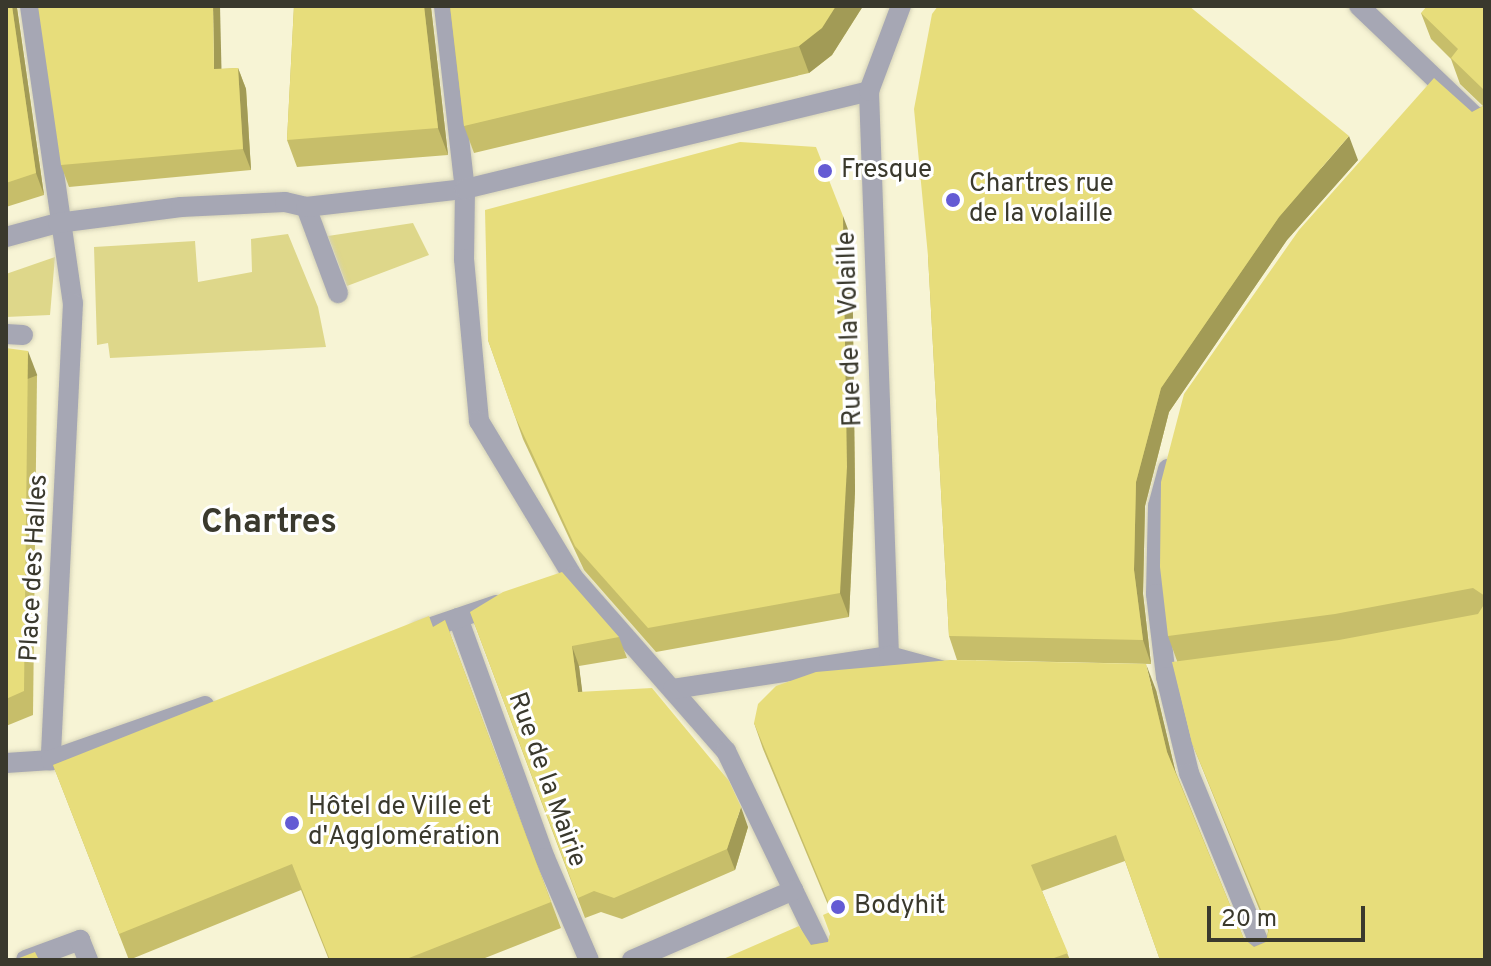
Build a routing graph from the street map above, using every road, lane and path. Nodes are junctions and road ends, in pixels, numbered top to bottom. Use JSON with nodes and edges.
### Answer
{"nodes":[{"id":1,"x":30,"y":6,"type":"edge"},
{"id":2,"x":444,"y":6,"type":"edge"},
{"id":3,"x":901,"y":6,"type":"edge"},
{"id":4,"x":1359,"y":6,"type":"edge"},
{"id":5,"x":869,"y":91,"type":"junction"},
{"id":6,"x":1485,"y":126,"type":"edge"},
{"id":7,"x":465,"y":189,"type":"junction"},
{"id":8,"x":306,"y":207,"type":"junction"},
{"id":9,"x":58,"y":223,"type":"junction"},
{"id":10,"x":6,"y":237,"type":"edge"},
{"id":11,"x":338,"y":293,"type":"dead end"},
{"id":12,"x":1174,"y":445,"type":"edge"},
{"id":13,"x":516,"y":597,"type":"edge"},
{"id":14,"x":458,"y":618,"type":"junction"},
{"id":15,"x":398,"y":639,"type":"edge"},
{"id":16,"x":889,"y":656,"type":"junction"},
{"id":17,"x":966,"y":673,"type":"edge"},
{"id":18,"x":673,"y":689,"type":"junction"},
{"id":19,"x":232,"y":697,"type":"edge"},
{"id":20,"x":51,"y":760,"type":"junction"},
{"id":21,"x":6,"y":763,"type":"edge"},
{"id":22,"x":794,"y":890,"type":"junction"},
{"id":23,"x":26,"y":960,"type":"edge"},
{"id":24,"x":88,"y":960,"type":"edge"},
{"id":25,"x":589,"y":960,"type":"edge"},
{"id":26,"x":632,"y":960,"type":"edge"},
{"id":27,"x":827,"y":960,"type":"edge"},
{"id":28,"x":1266,"y":960,"type":"edge"}],
"edges":[{"from":1,"to":9,"type":"street","name":"Place des Halles"},
{"from":2,"to":7,"type":"street"},
{"from":3,"to":5,"type":"street","name":"Rue de la Volaille"},
{"from":4,"to":6,"type":"street"},
{"from":5,"to":7,"type":"street"},
{"from":5,"to":16,"type":"street","name":"Rue de la Volaille"},
{"from":7,"to":8,"type":"street"},
{"from":7,"to":18,"type":"street"},
{"from":8,"to":9,"type":"street"},
{"from":8,"to":11,"type":"street"},
{"from":9,"to":10,"type":"street"},
{"from":9,"to":20,"type":"street","name":"Place des Halles"},
{"from":12,"to":28,"type":"street"},
{"from":13,"to":14,"type":"street"},
{"from":14,"to":15,"type":"street"},
{"from":14,"to":25,"type":"street","name":"Rue de la Mairie"},
{"from":16,"to":17,"type":"street"},
{"from":16,"to":18,"type":"street"},
{"from":18,"to":22,"type":"street"},
{"from":19,"to":20,"type":"street"},
{"from":20,"to":21,"type":"street"},
{"from":22,"to":26,"type":"street"},
{"from":22,"to":27,"type":"street"},
{"from":23,"to":24,"type":"street"}]}
